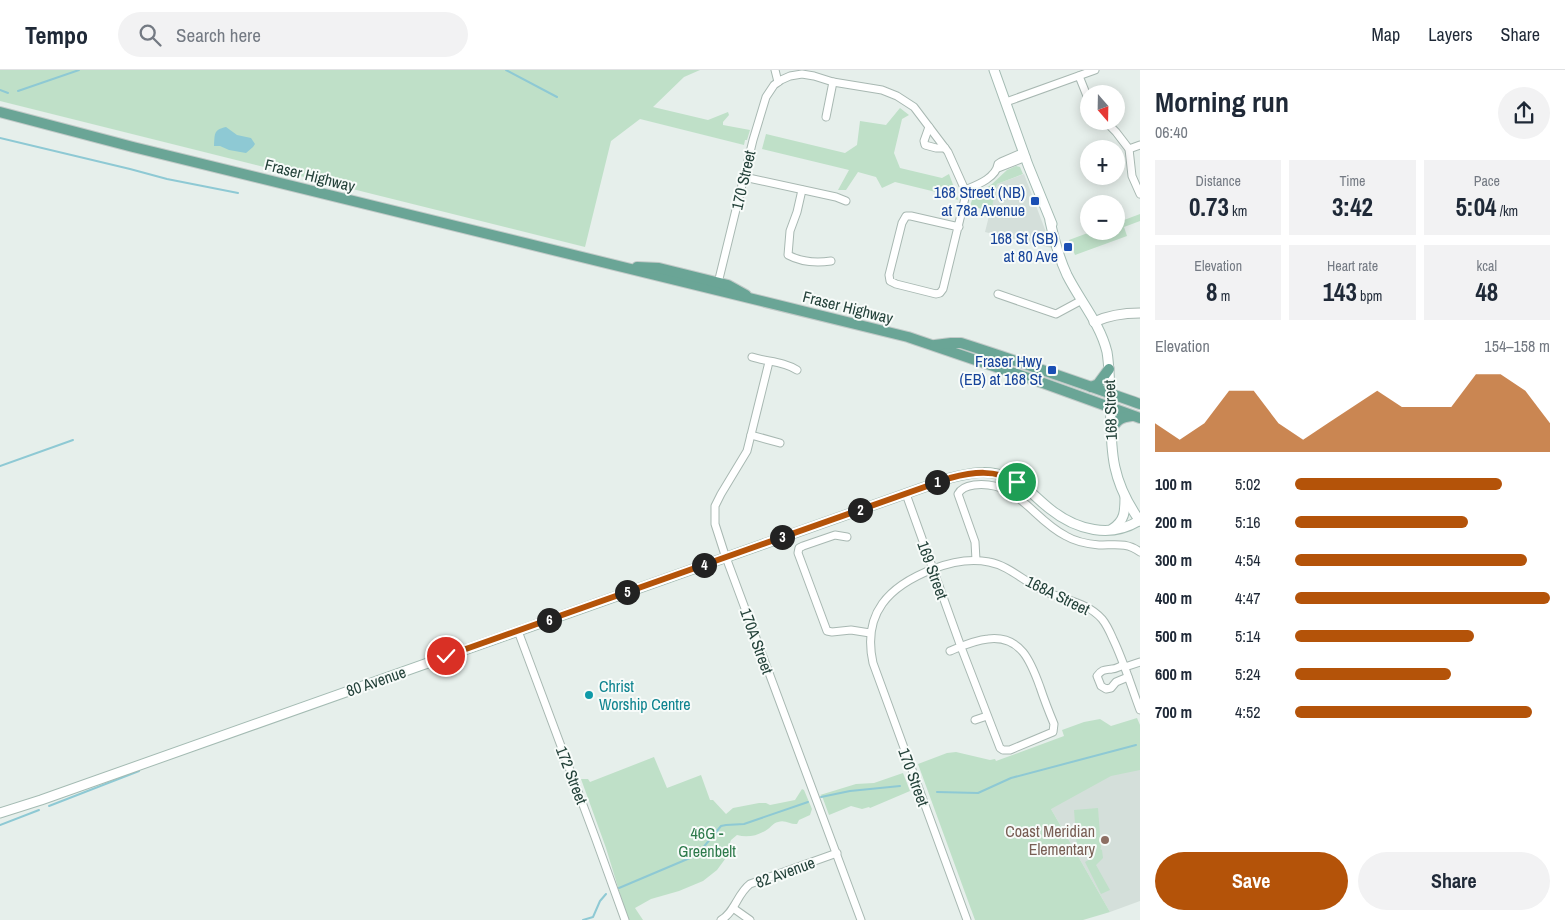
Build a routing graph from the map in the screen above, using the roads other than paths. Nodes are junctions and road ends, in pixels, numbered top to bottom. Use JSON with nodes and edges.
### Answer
{"nodes":[{"id":1,"x":775,"y":70,"type":"edge"},
{"id":2,"x":994,"y":70,"type":"edge"},
{"id":3,"x":1095,"y":70,"type":"edge"},
{"id":4,"x":791,"y":73,"type":"edge"},
{"id":5,"x":1079,"y":76,"type":"junction"},
{"id":6,"x":778,"y":82,"type":"junction"},
{"id":7,"x":833,"y":82,"type":"junction"},
{"id":8,"x":1083,"y":85,"type":"edge"},
{"id":9,"x":1006,"y":102,"type":"junction"},
{"id":10,"x":0,"y":112,"type":"edge"},
{"id":11,"x":826,"y":117,"type":"dead end"},
{"id":12,"x":929,"y":127,"type":"junction"},
{"id":13,"x":1114,"y":130,"type":"edge"},
{"id":14,"x":1140,"y":145,"type":"edge"},
{"id":15,"x":945,"y":148,"type":"junction"},
{"id":16,"x":1129,"y":149,"type":"junction"},
{"id":17,"x":1025,"y":154,"type":"junction"},
{"id":18,"x":744,"y":177,"type":"junction"},
{"id":19,"x":802,"y":190,"type":"junction"},
{"id":20,"x":965,"y":190,"type":"junction"},
{"id":21,"x":1140,"y":194,"type":"edge"},
{"id":22,"x":846,"y":201,"type":"dead end"},
{"id":23,"x":959,"y":227,"type":"junction"},
{"id":24,"x":831,"y":262,"type":"dead end"},
{"id":25,"x":614,"y":266,"type":"junction"},
{"id":26,"x":691,"y":276,"type":"junction"},
{"id":27,"x":662,"y":278,"type":"junction"},
{"id":28,"x":718,"y":283,"type":"junction"},
{"id":29,"x":998,"y":294,"type":"dead end"},
{"id":30,"x":1082,"y":300,"type":"junction"},
{"id":31,"x":757,"y":301,"type":"junction"},
{"id":32,"x":1140,"y":313,"type":"edge"},
{"id":33,"x":1094,"y":322,"type":"junction"},
{"id":34,"x":932,"y":345,"type":"junction"},
{"id":35,"x":752,"y":357,"type":"dead end"},
{"id":36,"x":769,"y":362,"type":"junction"},
{"id":37,"x":797,"y":370,"type":"dead end"},
{"id":38,"x":1109,"y":370,"type":"junction"},
{"id":39,"x":1090,"y":387,"type":"junction"},
{"id":40,"x":1110,"y":394,"type":"junction"},
{"id":41,"x":1140,"y":404,"type":"edge"},
{"id":42,"x":1111,"y":408,"type":"junction"},
{"id":43,"x":1137,"y":417,"type":"edge"},
{"id":44,"x":1111,"y":430,"type":"junction"},
{"id":45,"x":751,"y":435,"type":"junction"},
{"id":46,"x":780,"y":443,"type":"dead end"},
{"id":47,"x":906,"y":494,"type":"junction"},
{"id":48,"x":1125,"y":497,"type":"junction"},
{"id":49,"x":1140,"y":520,"type":"edge"},
{"id":50,"x":1107,"y":530,"type":"junction"},
{"id":51,"x":847,"y":537,"type":"dead end"},
{"id":52,"x":1140,"y":552,"type":"edge"},
{"id":53,"x":726,"y":557,"type":"junction"},
{"id":54,"x":976,"y":560,"type":"junction"},
{"id":55,"x":933,"y":569,"type":"junction"},
{"id":56,"x":518,"y":631,"type":"junction"},
{"id":57,"x":870,"y":633,"type":"junction"},
{"id":58,"x":961,"y":647,"type":"junction"},
{"id":59,"x":950,"y":651,"type":"dead end"},
{"id":60,"x":1140,"y":662,"type":"edge"},
{"id":61,"x":1125,"y":666,"type":"junction"},
{"id":62,"x":1128,"y":677,"type":"junction"},
{"id":63,"x":1140,"y":710,"type":"edge"},
{"id":64,"x":987,"y":716,"type":"junction"},
{"id":65,"x":974,"y":720,"type":"dead end"},
{"id":66,"x":0,"y":813,"type":"edge"},
{"id":67,"x":836,"y":853,"type":"junction"},
{"id":68,"x":733,"y":908,"type":"junction"},
{"id":69,"x":625,"y":920,"type":"edge"},
{"id":70,"x":721,"y":920,"type":"edge"},
{"id":71,"x":750,"y":920,"type":"edge"},
{"id":72,"x":861,"y":920,"type":"edge"},
{"id":73,"x":967,"y":920,"type":"edge"}],
"edges":[{"from":1,"to":6,"type":"street"},
{"from":2,"to":9,"type":"main road","name":"168 Street"},
{"from":3,"to":5,"type":"street"},
{"from":4,"to":6,"type":"street"},
{"from":4,"to":7,"type":"street"},
{"from":5,"to":8,"type":"street"},
{"from":5,"to":9,"type":"street"},
{"from":6,"to":18,"type":"street","name":"170 Street"},
{"from":7,"to":11,"type":"street"},
{"from":7,"to":12,"type":"street"},
{"from":9,"to":17,"type":"main road","name":"168 Street"},
{"from":10,"to":25,"type":"main road","name":"Fraser Highway"},
{"from":12,"to":15,"type":"street"},
{"from":12,"to":15,"type":"street"},
{"from":13,"to":16,"type":"street"},
{"from":14,"to":16,"type":"street"},
{"from":15,"to":20,"type":"street"},
{"from":16,"to":21,"type":"street"},
{"from":17,"to":20,"type":"street"},
{"from":17,"to":30,"type":"main road","name":"168 Street"},
{"from":18,"to":19,"type":"street"},
{"from":18,"to":28,"type":"street","name":"170 Street"},
{"from":19,"to":22,"type":"street"},
{"from":19,"to":24,"type":"street"},
{"from":20,"to":23,"type":"street"},
{"from":23,"to":23,"type":"street"},
{"from":25,"to":26,"type":"main road","name":"Fraser Highway"},
{"from":25,"to":27,"type":"main road","name":"Fraser Highway"},
{"from":26,"to":27,"type":"main road"},
{"from":26,"to":28,"type":"main road","name":"Fraser Highway"},
{"from":27,"to":31,"type":"main road","name":"Fraser Highway"},
{"from":28,"to":31,"type":"main road","name":"Fraser Highway"},
{"from":29,"to":30,"type":"street"},
{"from":30,"to":33,"type":"main road","name":"168 Street"},
{"from":31,"to":34,"type":"main road","name":"Fraser Highway"},
{"from":32,"to":33,"type":"main road"},
{"from":33,"to":38,"type":"main road","name":"168 Street"},
{"from":34,"to":39,"type":"main road","name":"Fraser Highway"},
{"from":34,"to":42,"type":"main road","name":"Fraser Highway"},
{"from":35,"to":36,"type":"street"},
{"from":36,"to":37,"type":"street"},
{"from":36,"to":45,"type":"street","name":"170A Street"},
{"from":38,"to":39,"type":"main road"},
{"from":38,"to":40,"type":"main road","name":"168 Street"},
{"from":39,"to":40,"type":"main road","name":"Fraser Highway"},
{"from":40,"to":41,"type":"main road","name":"Fraser Highway"},
{"from":40,"to":42,"type":"main road","name":"168 Street"},
{"from":42,"to":43,"type":"main road","name":"Fraser Highway"},
{"from":42,"to":44,"type":"main road","name":"168 Street"},
{"from":43,"to":44,"type":"main road"},
{"from":44,"to":48,"type":"main road","name":"168 Street"},
{"from":45,"to":46,"type":"street"},
{"from":45,"to":53,"type":"street","name":"170A Street"},
{"from":47,"to":50,"type":"main road","name":"80 Avenue"},
{"from":47,"to":53,"type":"main road","name":"80 Avenue"},
{"from":47,"to":55,"type":"street","name":"169 Street"},
{"from":48,"to":49,"type":"main road","name":"168 Street"},
{"from":48,"to":50,"type":"main road"},
{"from":49,"to":50,"type":"main road","name":"80 Avenue"},
{"from":51,"to":57,"type":"street"},
{"from":52,"to":54,"type":"street"},
{"from":53,"to":56,"type":"main road","name":"80 Avenue"},
{"from":53,"to":67,"type":"street","name":"170A Street"},
{"from":54,"to":55,"type":"street","name":"170 Street"},
{"from":54,"to":61,"type":"street","name":"168A Street"},
{"from":55,"to":57,"type":"street","name":"170 Street"},
{"from":55,"to":58,"type":"street","name":"169 Street"},
{"from":56,"to":66,"type":"main road","name":"80 Avenue"},
{"from":56,"to":69,"type":"street","name":"172 Street"},
{"from":57,"to":73,"type":"street","name":"170 Street"},
{"from":58,"to":59,"type":"street"},
{"from":58,"to":64,"type":"street","name":"169 Street"},
{"from":58,"to":64,"type":"street","name":"169 Street"},
{"from":60,"to":61,"type":"street"},
{"from":61,"to":62,"type":"street","name":"168A Street"},
{"from":61,"to":62,"type":"street"},
{"from":62,"to":63,"type":"street","name":"168A Street"},
{"from":64,"to":65,"type":"street"},
{"from":67,"to":68,"type":"street","name":"82 Avenue"},
{"from":67,"to":72,"type":"street","name":"170A Street"},
{"from":68,"to":70,"type":"street","name":"82 Avenue"},
{"from":68,"to":71,"type":"street"}]}
